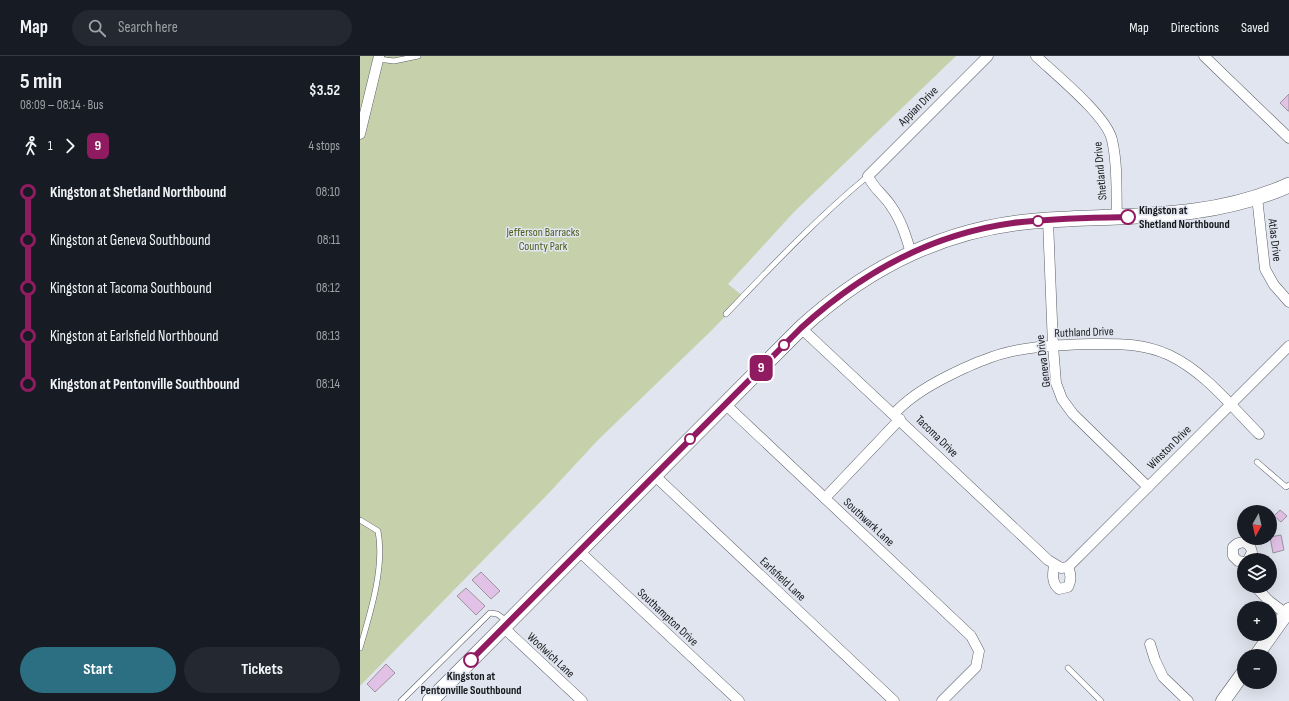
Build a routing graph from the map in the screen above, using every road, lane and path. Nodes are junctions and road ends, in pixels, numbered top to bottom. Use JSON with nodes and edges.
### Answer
{"nodes":[{"id":1,"x":418,"y":56,"type":"edge"},
{"id":2,"x":988,"y":56,"type":"edge"},
{"id":3,"x":1036,"y":56,"type":"edge"},
{"id":4,"x":1204,"y":56,"type":"edge"},
{"id":5,"x":378,"y":57,"type":"edge"},
{"id":6,"x":360,"y":134,"type":"edge"},
{"id":7,"x":1289,"y":138,"type":"edge"},
{"id":8,"x":868,"y":176,"type":"junction"},
{"id":9,"x":1289,"y":185,"type":"edge"},
{"id":10,"x":1257,"y":197,"type":"junction"},
{"id":11,"x":1117,"y":218,"type":"junction"},
{"id":12,"x":1048,"y":220,"type":"junction"},
{"id":13,"x":911,"y":253,"type":"junction"},
{"id":14,"x":1289,"y":302,"type":"edge"},
{"id":15,"x":726,"y":314,"type":"dead end"},
{"id":16,"x":801,"y":328,"type":"junction"},
{"id":17,"x":1052,"y":346,"type":"junction"},
{"id":18,"x":1289,"y":346,"type":"edge"},
{"id":19,"x":725,"y":404,"type":"junction"},
{"id":20,"x":1230,"y":404,"type":"junction"},
{"id":21,"x":897,"y":417,"type":"junction"},
{"id":22,"x":1259,"y":434,"type":"dead end"},
{"id":23,"x":1257,"y":462,"type":"dead end"},
{"id":24,"x":654,"y":475,"type":"junction"},
{"id":25,"x":1289,"y":485,"type":"edge"},
{"id":26,"x":1148,"y":487,"type":"junction"},
{"id":27,"x":825,"y":498,"type":"junction"},
{"id":28,"x":360,"y":520,"type":"edge"},
{"id":29,"x":579,"y":551,"type":"junction"},
{"id":30,"x":1252,"y":553,"type":"edge"},
{"id":31,"x":1237,"y":560,"type":"edge"},
{"id":32,"x":1054,"y":565,"type":"junction"},
{"id":33,"x":1068,"y":567,"type":"junction"},
{"id":34,"x":1262,"y":593,"type":"edge"},
{"id":35,"x":1288,"y":613,"type":"edge"},
{"id":36,"x":506,"y":625,"type":"junction"},
{"id":37,"x":1150,"y":644,"type":"dead end"},
{"id":38,"x":360,"y":648,"type":"edge"},
{"id":39,"x":1261,"y":649,"type":"edge"},
{"id":40,"x":1068,"y":668,"type":"dead end"},
{"id":41,"x":1237,"y":682,"type":"edge"},
{"id":42,"x":401,"y":701,"type":"edge"},
{"id":43,"x":430,"y":701,"type":"edge"},
{"id":44,"x":582,"y":701,"type":"edge"},
{"id":45,"x":739,"y":701,"type":"edge"},
{"id":46,"x":894,"y":701,"type":"edge"},
{"id":47,"x":942,"y":701,"type":"edge"},
{"id":48,"x":1101,"y":701,"type":"edge"},
{"id":49,"x":1188,"y":701,"type":"edge"},
{"id":50,"x":1223,"y":701,"type":"edge"}],
"edges":[{"from":1,"to":5,"type":"lane"},
{"from":2,"to":8,"type":"street","name":"Appian Drive"},
{"from":3,"to":11,"type":"street","name":"Shetland Drive"},
{"from":4,"to":7,"type":"street"},
{"from":5,"to":6,"type":"street"},
{"from":8,"to":13,"type":"street"},
{"from":8,"to":15,"type":"lane"},
{"from":9,"to":10,"type":"main road"},
{"from":10,"to":11,"type":"main road"},
{"from":10,"to":14,"type":"street","name":"Atlas Drive"},
{"from":11,"to":12,"type":"main road"},
{"from":12,"to":13,"type":"main road"},
{"from":12,"to":17,"type":"street","name":"Geneva Drive"},
{"from":13,"to":16,"type":"main road"},
{"from":16,"to":19,"type":"main road"},
{"from":16,"to":21,"type":"street","name":"Tacoma Drive"},
{"from":17,"to":20,"type":"street","name":"Ruthland Drive"},
{"from":17,"to":21,"type":"street","name":"Ruthland Drive"},
{"from":17,"to":26,"type":"street","name":"Geneva Drive"},
{"from":18,"to":20,"type":"street","name":"Winston Drive"},
{"from":19,"to":24,"type":"main road"},
{"from":19,"to":27,"type":"street","name":"Southwark Lane"},
{"from":20,"to":22,"type":"street","name":"Ruthland Drive"},
{"from":20,"to":26,"type":"street","name":"Winston Drive"},
{"from":21,"to":27,"type":"street","name":"Ruthland Drive"},
{"from":21,"to":32,"type":"street","name":"Tacoma Drive"},
{"from":23,"to":25,"type":"lane"},
{"from":24,"to":29,"type":"main road"},
{"from":24,"to":46,"type":"street","name":"Earlsfield Lane"},
{"from":26,"to":33,"type":"street","name":"Winston Drive"},
{"from":27,"to":47,"type":"street","name":"Southwark Lane"},
{"from":28,"to":38,"type":"lane"},
{"from":29,"to":36,"type":"main road"},
{"from":29,"to":45,"type":"street","name":"Southampton Drive"},
{"from":30,"to":31,"type":"street"},
{"from":32,"to":33,"type":"street"},
{"from":32,"to":33,"type":"street"},
{"from":34,"to":35,"type":"street"},
{"from":35,"to":39,"type":"main road"},
{"from":36,"to":42,"type":"lane"},
{"from":36,"to":43,"type":"main road"},
{"from":36,"to":44,"type":"street","name":"Woolwich Lane"},
{"from":37,"to":49,"type":"street"},
{"from":40,"to":48,"type":"lane"},
{"from":41,"to":50,"type":"main road"}]}
